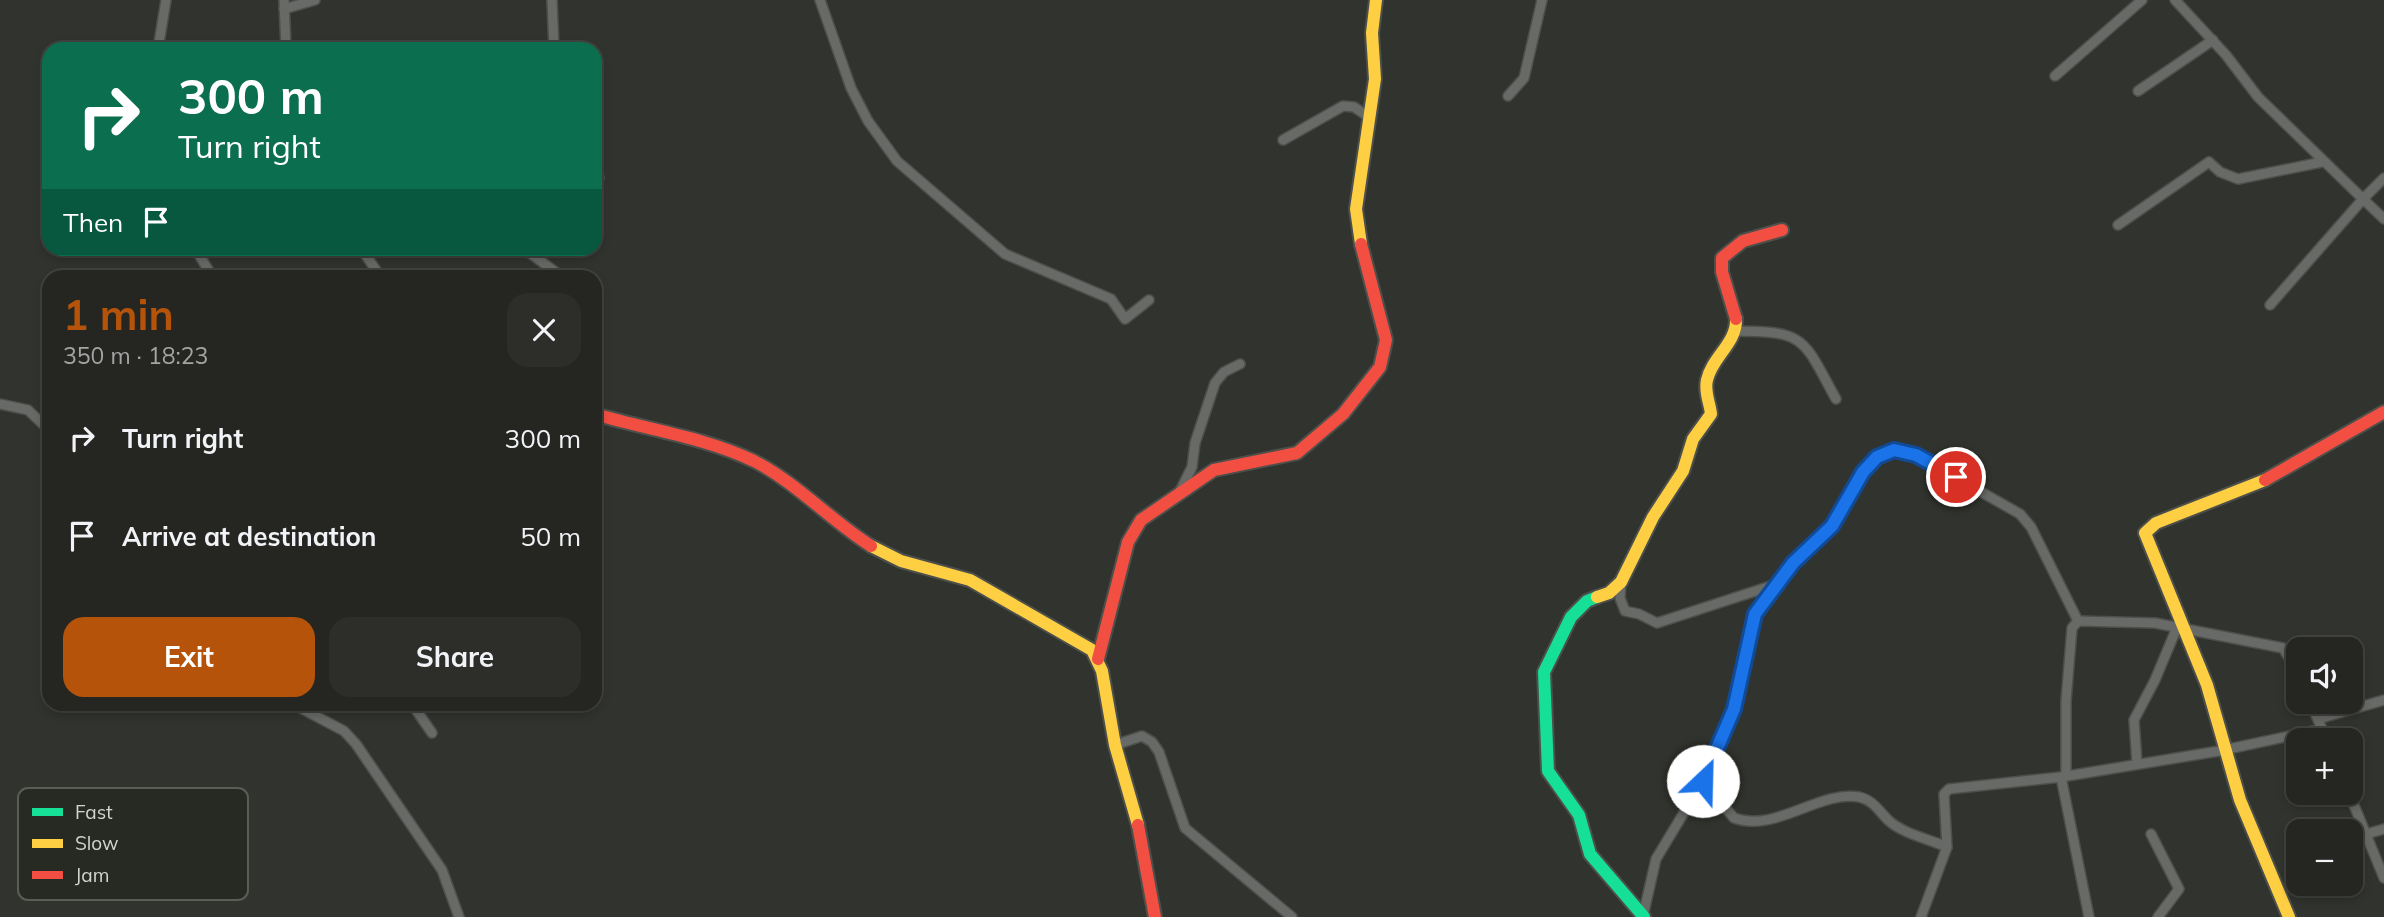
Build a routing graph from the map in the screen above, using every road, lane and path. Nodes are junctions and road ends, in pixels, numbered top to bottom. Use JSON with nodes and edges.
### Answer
{"nodes":[{"id":1,"x":166,"y":0,"type":"edge"},
{"id":2,"x":314,"y":0,"type":"edge"},
{"id":3,"x":552,"y":0,"type":"edge"},
{"id":4,"x":820,"y":0,"type":"edge"},
{"id":5,"x":1376,"y":0,"type":"edge"},
{"id":6,"x":1542,"y":0,"type":"edge"},
{"id":7,"x":2143,"y":0,"type":"edge"},
{"id":8,"x":2175,"y":0,"type":"edge"},
{"id":9,"x":284,"y":5,"type":"edge"},
{"id":10,"x":2213,"y":40,"type":"junction"},
{"id":11,"x":159,"y":42,"type":"edge"},
{"id":12,"x":286,"y":42,"type":"edge"},
{"id":13,"x":554,"y":42,"type":"edge"},
{"id":14,"x":2055,"y":76,"type":"dead end"},
{"id":15,"x":2138,"y":91,"type":"dead end"},
{"id":16,"x":1508,"y":96,"type":"dead end"},
{"id":17,"x":1369,"y":117,"type":"junction"},
{"id":18,"x":1283,"y":140,"type":"dead end"},
{"id":19,"x":2322,"y":162,"type":"junction"},
{"id":20,"x":2384,"y":177,"type":"edge"},
{"id":21,"x":2363,"y":199,"type":"junction"},
{"id":22,"x":2384,"y":219,"type":"edge"},
{"id":23,"x":2118,"y":225,"type":"dead end"},
{"id":24,"x":1782,"y":230,"type":"dead end"},
{"id":25,"x":534,"y":256,"type":"edge"},
{"id":26,"x":553,"y":270,"type":"edge"},
{"id":27,"x":1149,"y":299,"type":"dead end"},
{"id":28,"x":2270,"y":305,"type":"dead end"},
{"id":29,"x":1735,"y":331,"type":"junction"},
{"id":30,"x":1240,"y":365,"type":"dead end"},
{"id":31,"x":1836,"y":400,"type":"dead end"},
{"id":32,"x":0,"y":404,"type":"edge"},
{"id":33,"x":2384,"y":412,"type":"edge"},
{"id":34,"x":602,"y":416,"type":"edge"},
{"id":35,"x":42,"y":423,"type":"edge"},
{"id":36,"x":1180,"y":491,"type":"junction"},
{"id":37,"x":1621,"y":582,"type":"junction"},
{"id":38,"x":1774,"y":585,"type":"junction"},
{"id":39,"x":2078,"y":621,"type":"junction"},
{"id":40,"x":2181,"y":625,"type":"junction"},
{"id":41,"x":2286,"y":653,"type":"edge"},
{"id":42,"x":1098,"y":659,"type":"junction"},
{"id":43,"x":2384,"y":700,"type":"edge"},
{"id":44,"x":306,"y":711,"type":"edge"},
{"id":45,"x":417,"y":711,"type":"edge"},
{"id":46,"x":2315,"y":714,"type":"edge"},
{"id":47,"x":2320,"y":724,"type":"junction"},
{"id":48,"x":2322,"y":728,"type":"edge"},
{"id":49,"x":432,"y":733,"type":"dead end"},
{"id":50,"x":1115,"y":745,"type":"junction"},
{"id":51,"x":2224,"y":750,"type":"junction"},
{"id":52,"x":2137,"y":763,"type":"junction"},
{"id":53,"x":2063,"y":776,"type":"junction"},
{"id":54,"x":1703,"y":781,"type":"junction"},
{"id":55,"x":2353,"y":805,"type":"edge"},
{"id":56,"x":2384,"y":829,"type":"edge"},
{"id":57,"x":2151,"y":834,"type":"dead end"},
{"id":58,"x":2366,"y":834,"type":"junction"},
{"id":59,"x":1947,"y":847,"type":"junction"},
{"id":60,"x":2384,"y":878,"type":"edge"},
{"id":61,"x":1643,"y":916,"type":"edge"},
{"id":62,"x":459,"y":917,"type":"edge"},
{"id":63,"x":1155,"y":917,"type":"edge"},
{"id":64,"x":1292,"y":917,"type":"edge"},
{"id":65,"x":1921,"y":917,"type":"edge"},
{"id":66,"x":2089,"y":917,"type":"edge"},
{"id":67,"x":2158,"y":917,"type":"edge"},
{"id":68,"x":2289,"y":917,"type":"edge"}],
"edges":[{"from":1,"to":11,"type":"street"},
{"from":2,"to":9,"type":"street"},
{"from":3,"to":13,"type":"street"},
{"from":4,"to":27,"type":"street"},
{"from":5,"to":17,"type":"street"},
{"from":6,"to":16,"type":"street"},
{"from":7,"to":14,"type":"street"},
{"from":8,"to":10,"type":"street"},
{"from":9,"to":12,"type":"street"},
{"from":10,"to":15,"type":"street"},
{"from":10,"to":19,"type":"street"},
{"from":17,"to":18,"type":"street"},
{"from":17,"to":36,"type":"street"},
{"from":19,"to":21,"type":"street"},
{"from":19,"to":23,"type":"street"},
{"from":20,"to":21,"type":"street"},
{"from":21,"to":22,"type":"street"},
{"from":21,"to":28,"type":"street"},
{"from":24,"to":29,"type":"street"},
{"from":25,"to":26,"type":"street"},
{"from":29,"to":31,"type":"street"},
{"from":29,"to":37,"type":"street"},
{"from":30,"to":36,"type":"street"},
{"from":32,"to":35,"type":"street"},
{"from":33,"to":40,"type":"street"},
{"from":34,"to":42,"type":"street"},
{"from":36,"to":42,"type":"street"},
{"from":37,"to":38,"type":"street"},
{"from":37,"to":61,"type":"street"},
{"from":38,"to":39,"type":"street"},
{"from":38,"to":54,"type":"street"},
{"from":39,"to":40,"type":"street"},
{"from":39,"to":53,"type":"street"},
{"from":40,"to":41,"type":"street"},
{"from":40,"to":51,"type":"street"},
{"from":40,"to":52,"type":"street"},
{"from":42,"to":50,"type":"street"},
{"from":43,"to":47,"type":"street"},
{"from":44,"to":62,"type":"street"},
{"from":45,"to":49,"type":"street"},
{"from":46,"to":47,"type":"street"},
{"from":47,"to":48,"type":"street"},
{"from":47,"to":51,"type":"street"},
{"from":50,"to":63,"type":"street"},
{"from":50,"to":64,"type":"street"},
{"from":51,"to":52,"type":"street"},
{"from":51,"to":68,"type":"street"},
{"from":52,"to":53,"type":"street"},
{"from":53,"to":59,"type":"street"},
{"from":53,"to":66,"type":"street"},
{"from":54,"to":59,"type":"street"},
{"from":54,"to":61,"type":"street"},
{"from":55,"to":58,"type":"street"},
{"from":56,"to":58,"type":"street"},
{"from":57,"to":67,"type":"street"},
{"from":58,"to":60,"type":"street"},
{"from":59,"to":65,"type":"street"}]}
